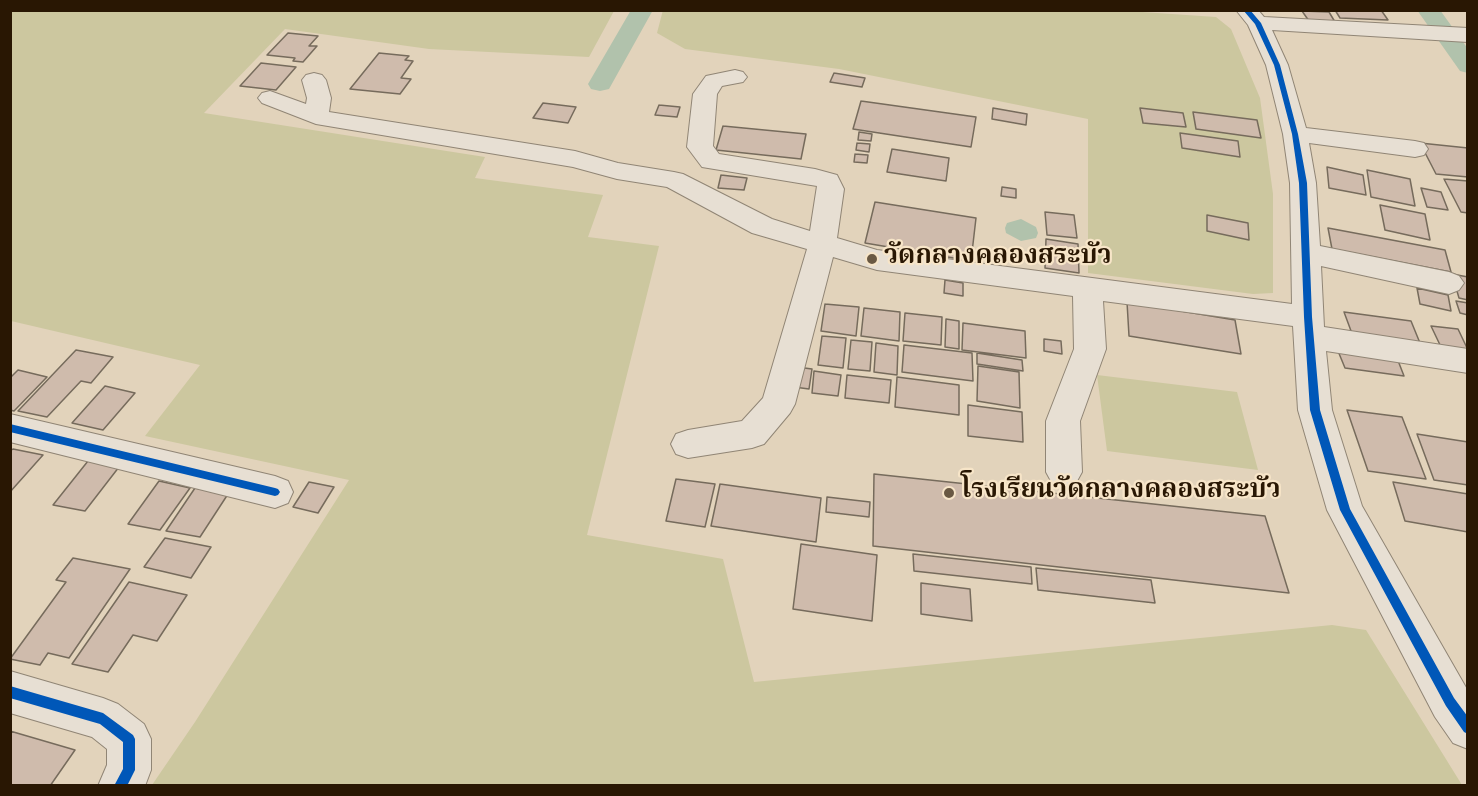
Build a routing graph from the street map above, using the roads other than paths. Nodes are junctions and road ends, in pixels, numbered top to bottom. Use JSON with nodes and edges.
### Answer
{"nodes":[{"id":1,"x":1252,"y":16,"type":"edge"},
{"id":2,"x":1467,"y":35,"type":"edge"},
{"id":3,"x":735,"y":77,"type":"dead end"},
{"id":4,"x":314,"y":81,"type":"dead end"},
{"id":5,"x":270,"y":98,"type":"dead end"},
{"id":6,"x":316,"y":117,"type":"junction"},
{"id":7,"x":1294,"y":134,"type":"junction"},
{"id":8,"x":1415,"y":149,"type":"dead end"},
{"id":9,"x":711,"y":161,"type":"junction"},
{"id":10,"x":699,"y":192,"type":"junction"},
{"id":11,"x":822,"y":245,"type":"junction"},
{"id":12,"x":1305,"y":253,"type":"junction"},
{"id":13,"x":1449,"y":283,"type":"dead end"},
{"id":14,"x":1087,"y":287,"type":"junction"},
{"id":15,"x":1309,"y":327,"type":"junction"},
{"id":16,"x":1467,"y":362,"type":"edge"},
{"id":17,"x":10,"y":428,"type":"edge"},
{"id":18,"x":688,"y":444,"type":"dead end"},
{"id":19,"x":1064,"y":472,"type":"dead end"},
{"id":20,"x":275,"y":492,"type":"dead end"},
{"id":21,"x":10,"y":692,"type":"edge"},
{"id":22,"x":1467,"y":728,"type":"edge"},
{"id":23,"x":120,"y":786,"type":"edge"}],
"edges":[{"from":1,"to":2,"type":"street"},
{"from":1,"to":7,"type":"street"},
{"from":3,"to":9,"type":"street"},
{"from":4,"to":6,"type":"street"},
{"from":5,"to":6,"type":"street"},
{"from":6,"to":10,"type":"street"},
{"from":7,"to":8,"type":"street"},
{"from":7,"to":12,"type":"street"},
{"from":9,"to":10,"type":"street"},
{"from":9,"to":11,"type":"street"},
{"from":10,"to":11,"type":"street"},
{"from":11,"to":14,"type":"street"},
{"from":11,"to":18,"type":"street"},
{"from":12,"to":13,"type":"street"},
{"from":12,"to":15,"type":"street"},
{"from":14,"to":15,"type":"street"},
{"from":14,"to":19,"type":"street"},
{"from":15,"to":16,"type":"street"},
{"from":15,"to":22,"type":"street"},
{"from":17,"to":20,"type":"street"},
{"from":21,"to":23,"type":"street"}]}
